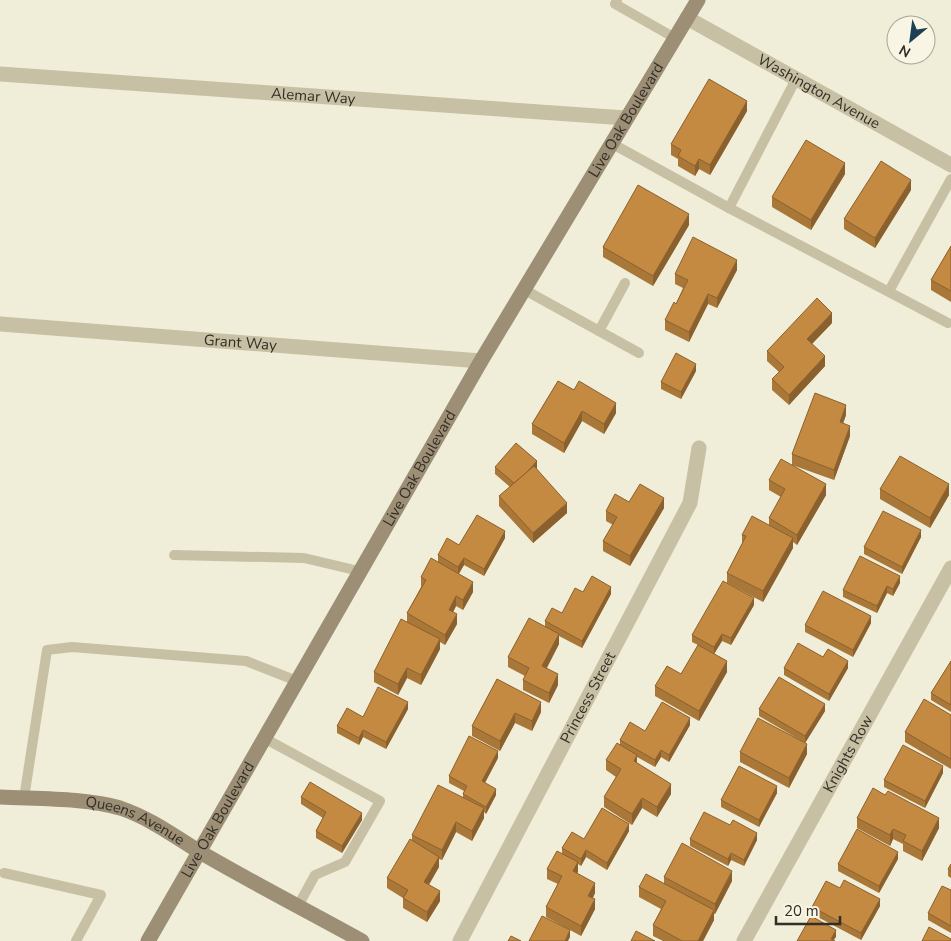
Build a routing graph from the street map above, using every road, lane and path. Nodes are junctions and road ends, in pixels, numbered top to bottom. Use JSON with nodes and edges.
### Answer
{"nodes":[{"id":1,"x":698,"y":0,"type":"edge"},
{"id":2,"x":616,"y":2,"type":"edge"},
{"id":3,"x":687,"y":18,"type":"junction"},
{"id":4,"x":675,"y":38,"type":"junction"},
{"id":5,"x":0,"y":74,"type":"edge"},
{"id":6,"x":796,"y":79,"type":"junction"},
{"id":7,"x":626,"y":118,"type":"junction"},
{"id":8,"x":611,"y":143,"type":"junction"},
{"id":9,"x":951,"y":166,"type":"edge"},
{"id":10,"x":951,"y":179,"type":"edge"},
{"id":11,"x":729,"y":208,"type":"junction"},
{"id":12,"x":624,"y":283,"type":"dead end"},
{"id":13,"x":523,"y":289,"type":"junction"},
{"id":14,"x":889,"y":291,"type":"junction"},
{"id":15,"x":948,"y":323,"type":"dead end"},
{"id":16,"x":0,"y":324,"type":"edge"},
{"id":17,"x":599,"y":331,"type":"junction"},
{"id":18,"x":639,"y":354,"type":"dead end"},
{"id":19,"x":481,"y":360,"type":"junction"},
{"id":20,"x":698,"y":448,"type":"dead end"},
{"id":21,"x":174,"y":555,"type":"dead end"},
{"id":22,"x":951,"y":568,"type":"edge"},
{"id":23,"x":360,"y":571,"type":"junction"},
{"id":24,"x":297,"y":681,"type":"junction"},
{"id":25,"x":264,"y":738,"type":"junction"},
{"id":26,"x":0,"y":797,"type":"edge"},
{"id":27,"x":24,"y":798,"type":"junction"},
{"id":28,"x":199,"y":851,"type":"junction"},
{"id":29,"x":4,"y":873,"type":"dead end"},
{"id":30,"x":298,"y":906,"type":"junction"},
{"id":31,"x":76,"y":941,"type":"edge"},
{"id":32,"x":148,"y":941,"type":"edge"},
{"id":33,"x":362,"y":941,"type":"edge"},
{"id":34,"x":460,"y":941,"type":"edge"},
{"id":35,"x":744,"y":941,"type":"edge"}],
"edges":[{"from":1,"to":3,"type":"main road","name":"Live Oak Boulevard"},
{"from":2,"to":4,"type":"lane"},
{"from":3,"to":4,"type":"main road","name":"Live Oak Boulevard"},
{"from":3,"to":6,"type":"street","name":"Washington Avenue"},
{"from":4,"to":7,"type":"main road","name":"Live Oak Boulevard"},
{"from":5,"to":7,"type":"street","name":"Alemar Way"},
{"from":6,"to":9,"type":"street","name":"Washington Avenue"},
{"from":6,"to":11,"type":"lane"},
{"from":7,"to":8,"type":"main road","name":"Live Oak Boulevard"},
{"from":8,"to":11,"type":"lane"},
{"from":8,"to":13,"type":"main road","name":"Live Oak Boulevard"},
{"from":10,"to":14,"type":"lane"},
{"from":11,"to":14,"type":"lane"},
{"from":12,"to":17,"type":"lane"},
{"from":13,"to":17,"type":"lane"},
{"from":13,"to":19,"type":"main road","name":"Live Oak Boulevard"},
{"from":14,"to":15,"type":"lane"},
{"from":16,"to":19,"type":"street","name":"Grant Way"},
{"from":17,"to":18,"type":"lane"},
{"from":19,"to":23,"type":"main road","name":"Live Oak Boulevard"},
{"from":20,"to":34,"type":"street","name":"Princess Street"},
{"from":21,"to":23,"type":"lane"},
{"from":22,"to":35,"type":"street","name":"Knights Row"},
{"from":23,"to":24,"type":"main road","name":"Live Oak Boulevard"},
{"from":24,"to":25,"type":"main road","name":"Live Oak Boulevard"},
{"from":24,"to":27,"type":"lane"},
{"from":25,"to":28,"type":"main road","name":"Live Oak Boulevard"},
{"from":25,"to":30,"type":"lane"},
{"from":26,"to":27,"type":"main road","name":"Queens Avenue"},
{"from":27,"to":28,"type":"main road","name":"Queens Avenue"},
{"from":28,"to":30,"type":"main road","name":"Queens Avenue"},
{"from":28,"to":32,"type":"main road","name":"Live Oak Boulevard"},
{"from":29,"to":31,"type":"lane"},
{"from":30,"to":33,"type":"main road","name":"Queens Avenue"}]}
